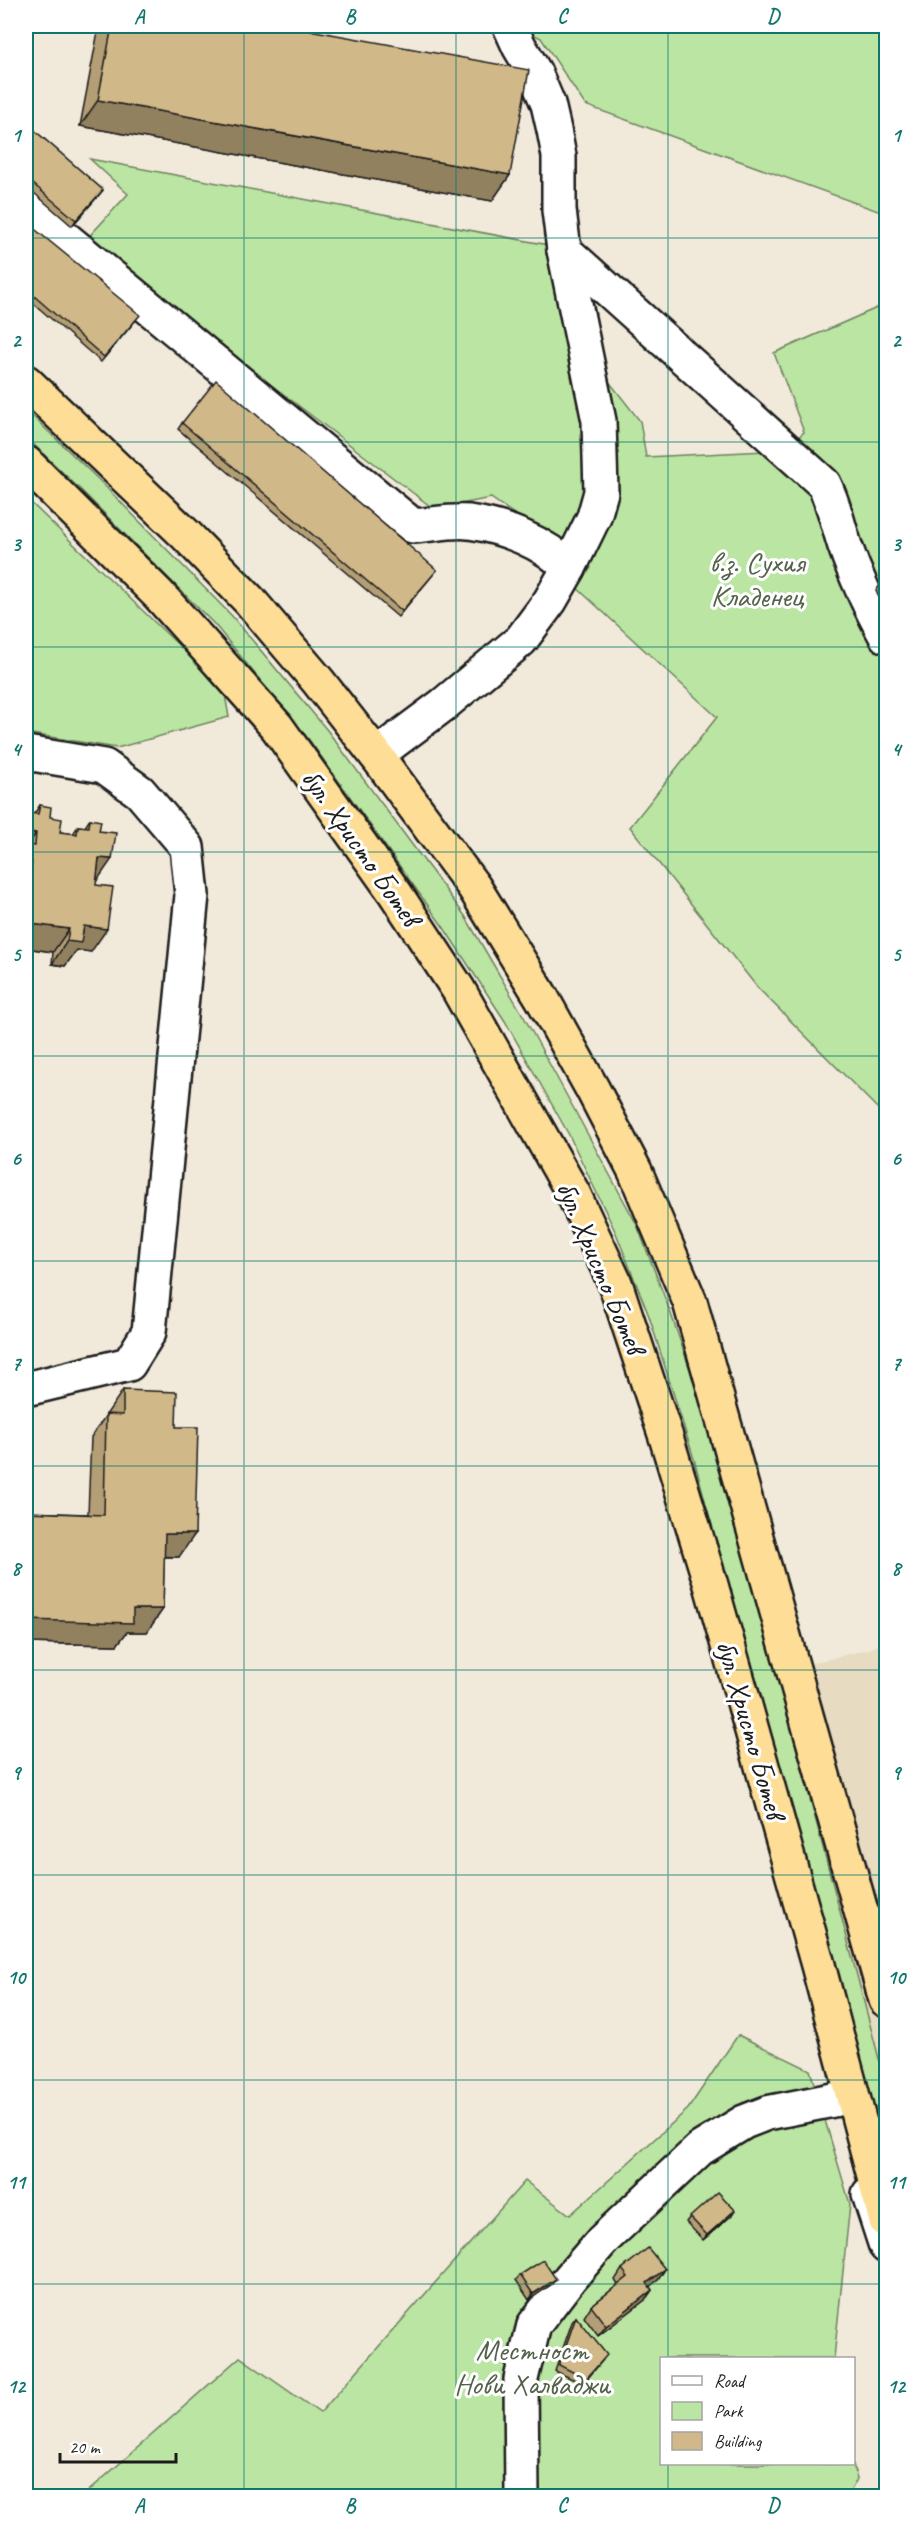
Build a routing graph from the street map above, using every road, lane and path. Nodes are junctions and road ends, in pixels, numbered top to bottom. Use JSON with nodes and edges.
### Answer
{"nodes":[{"id":1,"x":510,"y":26,"type":"edge"},
{"id":2,"x":26,"y":206,"type":"edge"},
{"id":3,"x":564,"y":250,"type":"junction"},
{"id":4,"x":26,"y":382,"type":"edge"},
{"id":5,"x":26,"y":463,"type":"edge"},
{"id":6,"x":569,"y":568,"type":"junction"},
{"id":7,"x":886,"y":636,"type":"edge"},
{"id":8,"x":26,"y":753,"type":"edge"},
{"id":9,"x":376,"y":755,"type":"junction"},
{"id":10,"x":26,"y":1389,"type":"edge"},
{"id":11,"x":818,"y":1965,"type":"junction"},
{"id":12,"x":886,"y":2000,"type":"edge"},
{"id":13,"x":838,"y":2098,"type":"junction"},
{"id":14,"x":886,"y":2222,"type":"edge"},
{"id":15,"x":886,"y":2246,"type":"edge"},
{"id":16,"x":522,"y":2496,"type":"edge"}],
"edges":[{"from":1,"to":3,"type":"street"},
{"from":2,"to":6,"type":"street"},
{"from":3,"to":6,"type":"street"},
{"from":3,"to":7,"type":"street"},
{"from":4,"to":9,"type":"highway","name":"бул. Христо Ботев"},
{"from":5,"to":11,"type":"highway","name":"бул. Христо Ботев"},
{"from":6,"to":9,"type":"street"},
{"from":8,"to":10,"type":"street"},
{"from":9,"to":12,"type":"highway","name":"бул. Христо Ботев"},
{"from":11,"to":13,"type":"street"},
{"from":11,"to":14,"type":"highway","name":"бул. Христо Ботев"},
{"from":13,"to":15,"type":"street"},
{"from":13,"to":16,"type":"street"}]}
